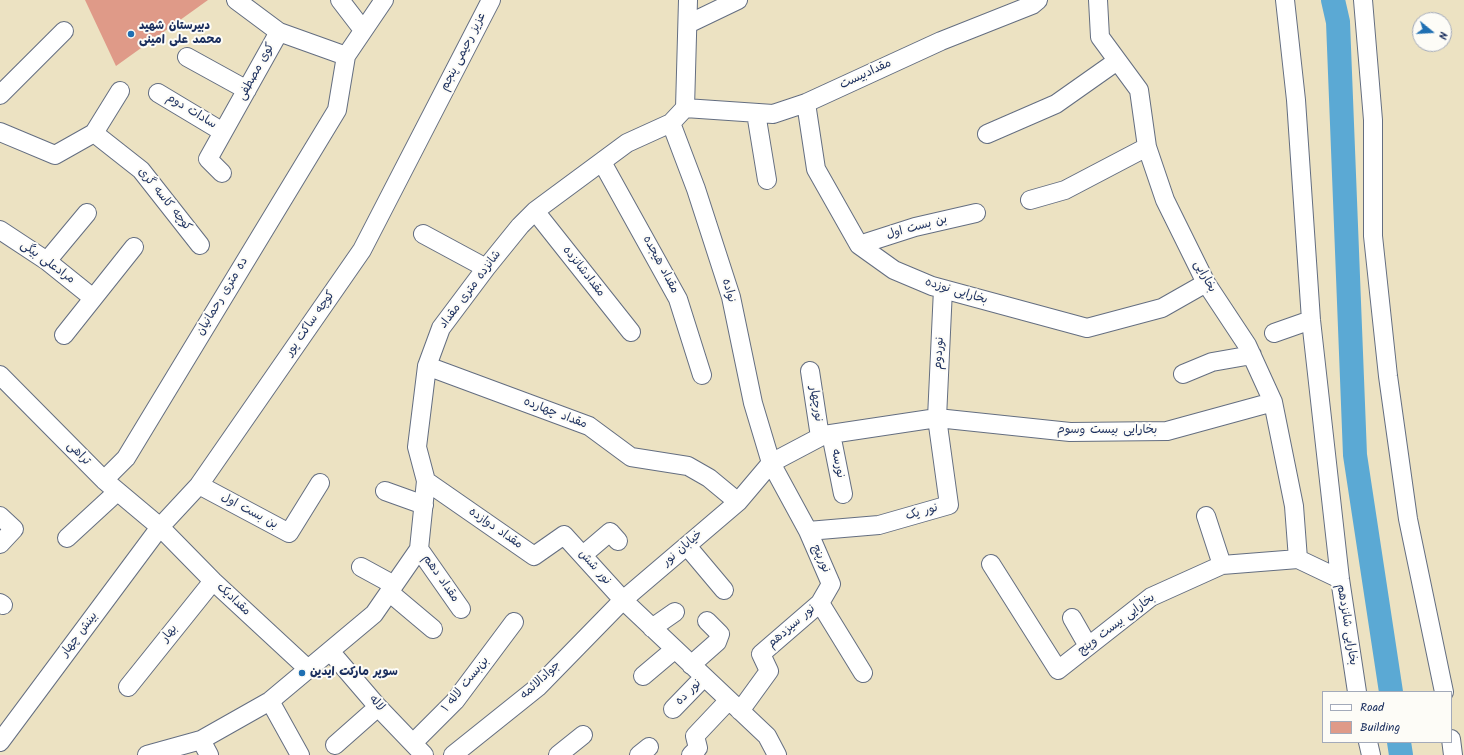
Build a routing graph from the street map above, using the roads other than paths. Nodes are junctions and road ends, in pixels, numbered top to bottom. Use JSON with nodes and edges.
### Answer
{"nodes":[{"id":1,"x":236,"y":0,"type":"edge"},
{"id":2,"x":340,"y":0,"type":"edge"},
{"id":3,"x":384,"y":0,"type":"edge"},
{"id":4,"x":491,"y":0,"type":"edge"},
{"id":5,"x":688,"y":0,"type":"edge"},
{"id":6,"x":738,"y":0,"type":"edge"},
{"id":7,"x":1038,"y":0,"type":"edge"},
{"id":8,"x":1098,"y":0,"type":"edge"},
{"id":9,"x":1285,"y":0,"type":"edge"},
{"id":10,"x":1363,"y":0,"type":"edge"},
{"id":11,"x":688,"y":24,"type":"junction"},
{"id":12,"x":64,"y":31,"type":"dead end"},
{"id":13,"x":279,"y":32,"type":"junction"},
{"id":14,"x":365,"y":37,"type":"junction"},
{"id":15,"x":346,"y":56,"type":"junction"},
{"id":16,"x":187,"y":57,"type":"dead end"},
{"id":17,"x":1118,"y":61,"type":"junction"},
{"id":18,"x":247,"y":90,"type":"junction"},
{"id":19,"x":120,"y":91,"type":"dead end"},
{"id":20,"x":158,"y":93,"type":"dead end"},
{"id":21,"x":0,"y":95,"type":"edge"},
{"id":22,"x":806,"y":103,"type":"junction"},
{"id":23,"x":437,"y":104,"type":"joint"},
{"id":24,"x":685,"y":108,"type":"junction"},
{"id":25,"x":756,"y":113,"type":"junction"},
{"id":26,"x":671,"y":123,"type":"junction"},
{"id":27,"x":0,"y":132,"type":"edge"},
{"id":28,"x":224,"y":132,"type":"junction"},
{"id":29,"x":94,"y":133,"type":"junction"},
{"id":30,"x":987,"y":134,"type":"dead end"},
{"id":31,"x":1147,"y":147,"type":"junction"},
{"id":32,"x":602,"y":162,"type":"junction"},
{"id":33,"x":222,"y":173,"type":"dead end"},
{"id":34,"x":767,"y":180,"type":"dead end"},
{"id":35,"x":1030,"y":200,"type":"dead end"},
{"id":36,"x":535,"y":211,"type":"junction"},
{"id":37,"x":87,"y":213,"type":"dead end"},
{"id":38,"x":976,"y":213,"type":"dead end"},
{"id":39,"x":0,"y":230,"type":"edge"},
{"id":40,"x":423,"y":234,"type":"dead end"},
{"id":41,"x":200,"y":245,"type":"dead end"},
{"id":42,"x":859,"y":245,"type":"junction"},
{"id":43,"x":134,"y":247,"type":"dead end"},
{"id":44,"x":47,"y":261,"type":"junction"},
{"id":45,"x":486,"y":268,"type":"junction"},
{"id":46,"x":1206,"y":283,"type":"junction"},
{"id":47,"x":943,"y":289,"type":"junction"},
{"id":48,"x":93,"y":298,"type":"junction"},
{"id":49,"x":1311,"y":320,"type":"junction"},
{"id":50,"x":631,"y":332,"type":"dead end"},
{"id":51,"x":1274,"y":333,"type":"dead end"},
{"id":52,"x":64,"y":335,"type":"dead end"},
{"id":53,"x":1252,"y":355,"type":"junction"},
{"id":54,"x":428,"y":366,"type":"junction"},
{"id":55,"x":810,"y":371,"type":"dead end"},
{"id":56,"x":1183,"y":374,"type":"dead end"},
{"id":57,"x":0,"y":375,"type":"edge"},
{"id":58,"x":702,"y":376,"type":"dead end"},
{"id":59,"x":1273,"y":402,"type":"junction"},
{"id":60,"x":937,"y":418,"type":"junction"},
{"id":61,"x":826,"y":435,"type":"junction"},
{"id":62,"x":771,"y":463,"type":"junction"},
{"id":63,"x":104,"y":480,"type":"junction"},
{"id":64,"x":426,"y":481,"type":"junction"},
{"id":65,"x":320,"y":483,"type":"dead end"},
{"id":66,"x":199,"y":485,"type":"junction"},
{"id":67,"x":385,"y":491,"type":"dead end"},
{"id":68,"x":117,"y":492,"type":"junction"},
{"id":69,"x":843,"y":494,"type":"dead end"},
{"id":70,"x":738,"y":502,"type":"junction"},
{"id":71,"x":424,"y":505,"type":"junction"},
{"id":72,"x":0,"y":516,"type":"edge"},
{"id":73,"x":1206,"y":516,"type":"dead end"},
{"id":74,"x":160,"y":527,"type":"junction"},
{"id":75,"x":808,"y":531,"type":"junction"},
{"id":76,"x":564,"y":535,"type":"joint"},
{"id":77,"x":67,"y":538,"type":"dead end"},
{"id":78,"x":618,"y":541,"type":"dead end"},
{"id":79,"x":0,"y":544,"type":"edge"},
{"id":80,"x":687,"y":546,"type":"junction"},
{"id":81,"x":419,"y":549,"type":"junction"},
{"id":82,"x":583,"y":556,"type":"junction"},
{"id":83,"x":1298,"y":559,"type":"junction"},
{"id":84,"x":991,"y":564,"type":"dead end"},
{"id":85,"x":1222,"y":565,"type":"junction"},
{"id":86,"x":361,"y":567,"type":"dead end"},
{"id":87,"x":1340,"y":579,"type":"junction"},
{"id":88,"x":213,"y":581,"type":"junction"},
{"id":89,"x":392,"y":588,"type":"junction"},
{"id":90,"x":724,"y":590,"type":"dead end"},
{"id":91,"x":623,"y":600,"type":"junction"},
{"id":92,"x":820,"y":603,"type":"junction"},
{"id":93,"x":461,"y":610,"type":"dead end"},
{"id":94,"x":675,"y":612,"type":"dead end"},
{"id":95,"x":1072,"y":618,"type":"dead end"},
{"id":96,"x":707,"y":621,"type":"dead end"},
{"id":97,"x":514,"y":622,"type":"dead end"},
{"id":98,"x":433,"y":628,"type":"dead end"},
{"id":99,"x":652,"y":628,"type":"junction"},
{"id":100,"x":1088,"y":646,"type":"junction"},
{"id":101,"x":675,"y":649,"type":"junction"},
{"id":102,"x":330,"y":651,"type":"junction"},
{"id":103,"x":691,"y":664,"type":"junction"},
{"id":104,"x":308,"y":670,"type":"junction"},
{"id":105,"x":863,"y":673,"type":"dead end"},
{"id":106,"x":643,"y":676,"type":"dead end"},
{"id":107,"x":704,"y":677,"type":"junction"},
{"id":108,"x":128,"y":687,"type":"dead end"},
{"id":109,"x":1357,"y":691,"type":"edge"},
{"id":110,"x":1444,"y":691,"type":"edge"},
{"id":111,"x":270,"y":701,"type":"junction"},
{"id":112,"x":734,"y":706,"type":"junction"},
{"id":113,"x":378,"y":707,"type":"junction"},
{"id":114,"x":673,"y":710,"type":"dead end"},
{"id":115,"x":583,"y":735,"type":"dead end"},
{"id":116,"x":0,"y":742,"type":"edge"},
{"id":117,"x":1368,"y":743,"type":"edge"},
{"id":118,"x":1452,"y":743,"type":"edge"},
{"id":119,"x":335,"y":745,"type":"dead end"},
{"id":120,"x":205,"y":747,"type":"edge"},
{"id":121,"x":418,"y":749,"type":"edge"},
{"id":122,"x":147,"y":755,"type":"edge"},
{"id":123,"x":300,"y":755,"type":"edge"},
{"id":124,"x":453,"y":755,"type":"edge"},
{"id":125,"x":558,"y":755,"type":"edge"},
{"id":126,"x":691,"y":755,"type":"edge"},
{"id":127,"x":777,"y":755,"type":"edge"},
{"id":128,"x":1371,"y":755,"type":"edge"},
{"id":129,"x":1453,"y":755,"type":"edge"}],
"edges":[{"from":1,"to":13,"type":"street","name":"کوی مصطفی"},
{"from":2,"to":14,"type":"street"},
{"from":3,"to":14,"type":"street"},
{"from":4,"to":23,"type":"street","name":"عزیز رحیمی پنجم"},
{"from":5,"to":11,"type":"street"},
{"from":6,"to":11,"type":"street"},
{"from":7,"to":22,"type":"street","name":"مقدادبیست"},
{"from":8,"to":17,"type":"street","name":"بخارایی"},
{"from":9,"to":49,"type":"street"},
{"from":10,"to":110,"type":"street"},
{"from":11,"to":24,"type":"street"},
{"from":12,"to":21,"type":"street"},
{"from":13,"to":15,"type":"street"},
{"from":13,"to":18,"type":"street","name":"کوی مصطفی"},
{"from":14,"to":15,"type":"street"},
{"from":15,"to":63,"type":"street","name":"ده متری رحمانیان"},
{"from":16,"to":18,"type":"street"},
{"from":17,"to":30,"type":"street"},
{"from":17,"to":31,"type":"street","name":"بخارایی"},
{"from":18,"to":28,"type":"street","name":"کوی مصطفی"},
{"from":19,"to":29,"type":"street"},
{"from":20,"to":28,"type":"street","name":"سادات دوم"},
{"from":22,"to":25,"type":"street","name":"مقدادبیست"},
{"from":22,"to":42,"type":"street","name":"بخارایی نوزده"},
{"from":23,"to":66,"type":"street","name":"کوچه ساکت پور"},
{"from":24,"to":25,"type":"street","name":"مقدادبیست"},
{"from":24,"to":26,"type":"street","name":"شانزده متری مقداد"},
{"from":25,"to":34,"type":"street"},
{"from":26,"to":32,"type":"street","name":"شانزده متری مقداد"},
{"from":26,"to":62,"type":"street","name":"نواده"},
{"from":27,"to":29,"type":"street"},
{"from":28,"to":33,"type":"street","name":"کوی مصطفی"},
{"from":29,"to":41,"type":"street","name":"کوچه کاسه گری"},
{"from":31,"to":35,"type":"street"},
{"from":31,"to":46,"type":"street","name":"بخارایی"},
{"from":32,"to":36,"type":"street","name":"شانزده متری مقداد"},
{"from":32,"to":58,"type":"street","name":"مقداد هیجده"},
{"from":36,"to":45,"type":"street","name":"شانزده متری مقداد"},
{"from":36,"to":50,"type":"street","name":"مقدادشانزده"},
{"from":37,"to":44,"type":"street"},
{"from":38,"to":42,"type":"street","name":"بن بست اول"},
{"from":39,"to":44,"type":"street","name":"مرادعلی بیگی"},
{"from":40,"to":45,"type":"street"},
{"from":42,"to":47,"type":"street","name":"بخارایی نوزده"},
{"from":43,"to":48,"type":"street"},
{"from":44,"to":48,"type":"street","name":"مرادعلی بیگی"},
{"from":45,"to":54,"type":"street","name":"شانزده متری مقداد"},
{"from":46,"to":47,"type":"street","name":"بخارایی نوزده"},
{"from":46,"to":53,"type":"street","name":"بخارایی"},
{"from":47,"to":60,"type":"street","name":"نوردوم"},
{"from":48,"to":52,"type":"street"},
{"from":49,"to":51,"type":"street"},
{"from":49,"to":87,"type":"street"},
{"from":53,"to":56,"type":"street"},
{"from":53,"to":59,"type":"street","name":"بخارایی"},
{"from":54,"to":64,"type":"street","name":"شانزده متری مقداد"},
{"from":54,"to":70,"type":"street","name":"مقداد چهارده"},
{"from":55,"to":61,"type":"street","name":"نورچهار"},
{"from":57,"to":63,"type":"street","name":"تراهی"},
{"from":59,"to":60,"type":"street","name":"بخارایی بیست وسوم"},
{"from":59,"to":83,"type":"street","name":"بخارایی"},
{"from":60,"to":61,"type":"street","name":"خیابان نور"},
{"from":60,"to":75,"type":"street","name":"نور یک"},
{"from":61,"to":62,"type":"street","name":"خیابان نور"},
{"from":61,"to":69,"type":"street","name":"نورسه"},
{"from":62,"to":70,"type":"street","name":"خیابان نور"},
{"from":62,"to":75,"type":"street","name":"نورپنج"},
{"from":63,"to":68,"type":"street","name":"تراهی"},
{"from":64,"to":71,"type":"street","name":"شانزده متری مقداد"},
{"from":64,"to":76,"type":"street","name":"مقداد دوازده"},
{"from":65,"to":66,"type":"street","name":"بن بست اول"},
{"from":66,"to":74,"type":"street","name":"کوچه ساکت پور"},
{"from":67,"to":71,"type":"street"},
{"from":68,"to":74,"type":"street","name":"تراهی"},
{"from":68,"to":77,"type":"street"},
{"from":70,"to":80,"type":"street","name":"خیابان نور"},
{"from":71,"to":81,"type":"street","name":"شانزده متری مقداد"},
{"from":72,"to":79,"type":"street"},
{"from":73,"to":85,"type":"street"},
{"from":74,"to":88,"type":"street","name":"مقدادیک"},
{"from":74,"to":116,"type":"street","name":"بینش چهار"},
{"from":75,"to":92,"type":"street","name":"نورپنج"},
{"from":76,"to":82,"type":"street","name":"نور شش"},
{"from":78,"to":82,"type":"street"},
{"from":80,"to":90,"type":"street"},
{"from":80,"to":91,"type":"street","name":"خیابان نور"},
{"from":81,"to":89,"type":"street","name":"شانزده متری مقداد"},
{"from":81,"to":93,"type":"street","name":"مقداد دهم"},
{"from":82,"to":91,"type":"street","name":"نور شش"},
{"from":83,"to":85,"type":"street","name":"بخارایی بیست وپنج"},
{"from":83,"to":87,"type":"street","name":"بخارایی شانزدهم"},
{"from":84,"to":100,"type":"street","name":"بخارایی بیست وپنج"},
{"from":85,"to":100,"type":"street","name":"بخارایی بیست وپنج"},
{"from":86,"to":89,"type":"street"},
{"from":87,"to":109,"type":"street","name":"بخارایی شانزدهم"},
{"from":88,"to":104,"type":"street","name":"مقدادیک"},
{"from":88,"to":108,"type":"street","name":"بهار"},
{"from":89,"to":98,"type":"street"},
{"from":89,"to":102,"type":"street","name":"شانزده متری مقداد"},
{"from":91,"to":99,"type":"street"},
{"from":91,"to":124,"type":"street","name":"جوادالائمه"},
{"from":92,"to":105,"type":"street"},
{"from":92,"to":112,"type":"street","name":"نور سیزدهم"},
{"from":94,"to":99,"type":"street"},
{"from":95,"to":100,"type":"street"},
{"from":96,"to":103,"type":"street"},
{"from":97,"to":121,"type":"street","name":"بن‌بست لاله ۱"},
{"from":99,"to":101,"type":"street"},
{"from":101,"to":103,"type":"street"},
{"from":101,"to":106,"type":"street"},
{"from":102,"to":104,"type":"street","name":"شانزده متری مقداد"},
{"from":102,"to":113,"type":"street","name":"لاله"},
{"from":103,"to":107,"type":"street"},
{"from":104,"to":111,"type":"street","name":"شانزده متری مقداد"},
{"from":107,"to":112,"type":"street"},
{"from":107,"to":114,"type":"street","name":"نور ده"},
{"from":111,"to":120,"type":"street","name":"شانزده متری مقداد"},
{"from":111,"to":123,"type":"street"},
{"from":112,"to":126,"type":"street"},
{"from":112,"to":127,"type":"street"},
{"from":113,"to":119,"type":"street"},
{"from":113,"to":121,"type":"street","name":"لاله"},
{"from":115,"to":125,"type":"street"},
{"from":117,"to":128,"type":"street"},
{"from":118,"to":129,"type":"street"},
{"from":120,"to":122,"type":"street","name":"شانزده متری مقداد"}]}
